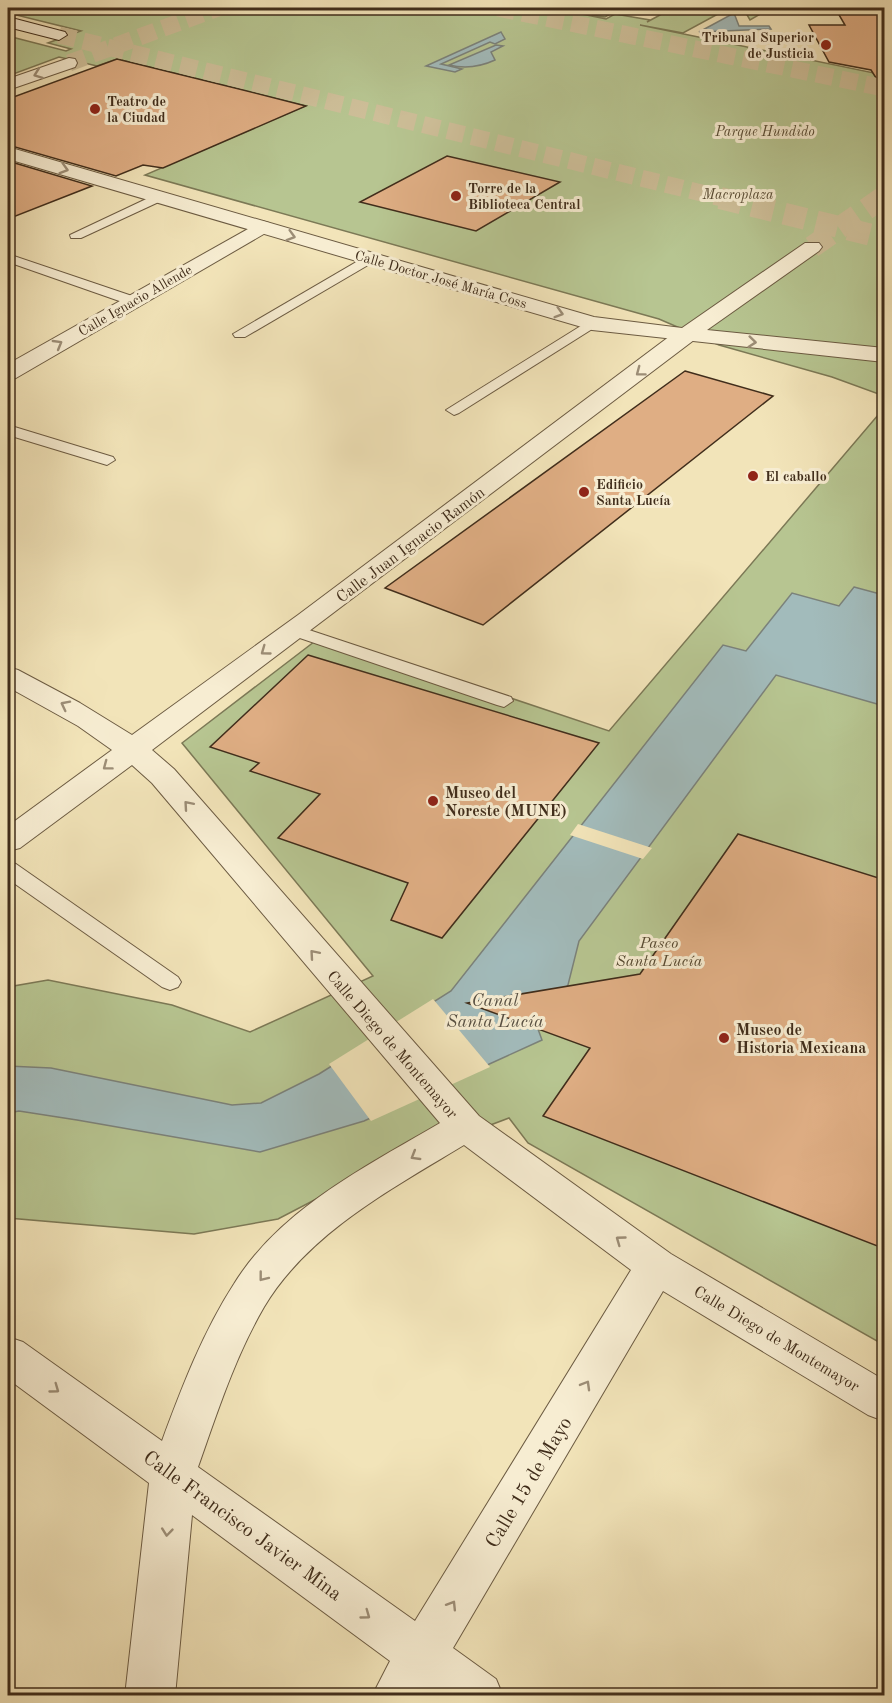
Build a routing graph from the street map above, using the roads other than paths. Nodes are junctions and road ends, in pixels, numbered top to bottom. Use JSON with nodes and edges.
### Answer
{"nodes":[{"id":1,"x":8,"y":22,"type":"edge"},
{"id":2,"x":59,"y":35,"type":"tunnel mouth"},
{"id":3,"x":69,"y":63,"type":"tunnel mouth"},
{"id":4,"x":8,"y":85,"type":"edge"},
{"id":5,"x":8,"y":153,"type":"edge"},
{"id":6,"x":159,"y":197,"type":"junction"},
{"id":7,"x":262,"y":227,"type":"junction"},
{"id":8,"x":76,"y":235,"type":"dead end"},
{"id":9,"x":812,"y":247,"type":"tunnel mouth"},
{"id":10,"x":8,"y":258,"type":"edge"},
{"id":11,"x":370,"y":258,"type":"junction"},
{"id":12,"x":134,"y":301,"type":"junction"},
{"id":13,"x":592,"y":323,"type":"junction"},
{"id":14,"x":240,"y":334,"type":"dead end"},
{"id":15,"x":686,"y":335,"type":"junction"},
{"id":16,"x":885,"y":355,"type":"edge"},
{"id":17,"x":8,"y":373,"type":"edge"},
{"id":18,"x":454,"y":410,"type":"dead end"},
{"id":19,"x":8,"y":430,"type":"edge"},
{"id":20,"x":107,"y":460,"type":"dead end"},
{"id":21,"x":294,"y":630,"type":"junction"},
{"id":22,"x":8,"y":676,"type":"edge"},
{"id":23,"x":504,"y":701,"type":"dead end"},
{"id":24,"x":132,"y":747,"type":"junction"},
{"id":25,"x":8,"y":841,"type":"edge"},
{"id":26,"x":8,"y":869,"type":"edge"},
{"id":27,"x":170,"y":982,"type":"dead end"},
{"id":28,"x":454,"y":1115,"type":"junction"},
{"id":29,"x":656,"y":1266,"type":"junction"},
{"id":30,"x":8,"y":1355,"type":"edge"},
{"id":31,"x":885,"y":1402,"type":"edge"},
{"id":32,"x":173,"y":1474,"type":"junction"},
{"id":33,"x":409,"y":1675,"type":"edge"},
{"id":34,"x":150,"y":1695,"type":"edge"},
{"id":35,"x":478,"y":1695,"type":"edge"}],
"edges":[{"from":1,"to":2,"type":"street"},
{"from":3,"to":4,"type":"street","one_way":true},
{"from":5,"to":6,"type":"street","name":"Calle Doctor José María Coss","one_way":true},
{"from":6,"to":7,"type":"street","name":"Calle Doctor José María Coss"},
{"from":6,"to":8,"type":"lane"},
{"from":7,"to":11,"type":"street","name":"Calle Doctor José María Coss","one_way":true},
{"from":7,"to":12,"type":"street","name":"Calle Ignacio Allende"},
{"from":9,"to":15,"type":"street","name":"Calle Juan Ignacio Ramón"},
{"from":10,"to":12,"type":"lane"},
{"from":11,"to":13,"type":"street","name":"Calle Doctor José María Coss","one_way":true},
{"from":11,"to":14,"type":"lane"},
{"from":17,"to":12,"type":"street","name":"Calle Ignacio Allende","one_way":true},
{"from":13,"to":15,"type":"street","name":"Calle Doctor José María Coss"},
{"from":13,"to":18,"type":"lane"},
{"from":15,"to":16,"type":"street","name":"Calle Doctor José María Coss","one_way":true},
{"from":15,"to":21,"type":"street","name":"Calle Juan Ignacio Ramón","one_way":true},
{"from":19,"to":20,"type":"lane"},
{"from":21,"to":23,"type":"lane"},
{"from":21,"to":24,"type":"street","name":"Calle Juan Ignacio Ramón","one_way":true},
{"from":24,"to":22,"type":"street","name":"Calle Diego de Montemayor","one_way":true},
{"from":24,"to":25,"type":"street","name":"Calle Juan Ignacio Ramón","one_way":true},
{"from":28,"to":24,"type":"street","name":"Calle Diego de Montemayor","one_way":true},
{"from":26,"to":27,"type":"lane"},
{"from":29,"to":28,"type":"street","name":"Calle Diego de Montemayor","one_way":true},
{"from":28,"to":32,"type":"street","one_way":true},
{"from":29,"to":31,"type":"street","name":"Calle Diego de Montemayor"},
{"from":33,"to":29,"type":"street","name":"Calle 15 de Mayo","one_way":true},
{"from":30,"to":32,"type":"street","name":"Calle Francisco Javier Mina","one_way":true},
{"from":32,"to":33,"type":"street","name":"Calle Francisco Javier Mina","one_way":true},
{"from":32,"to":34,"type":"street","one_way":true},
{"from":33,"to":35,"type":"street","name":"Calle Francisco Javier Mina"}]}
